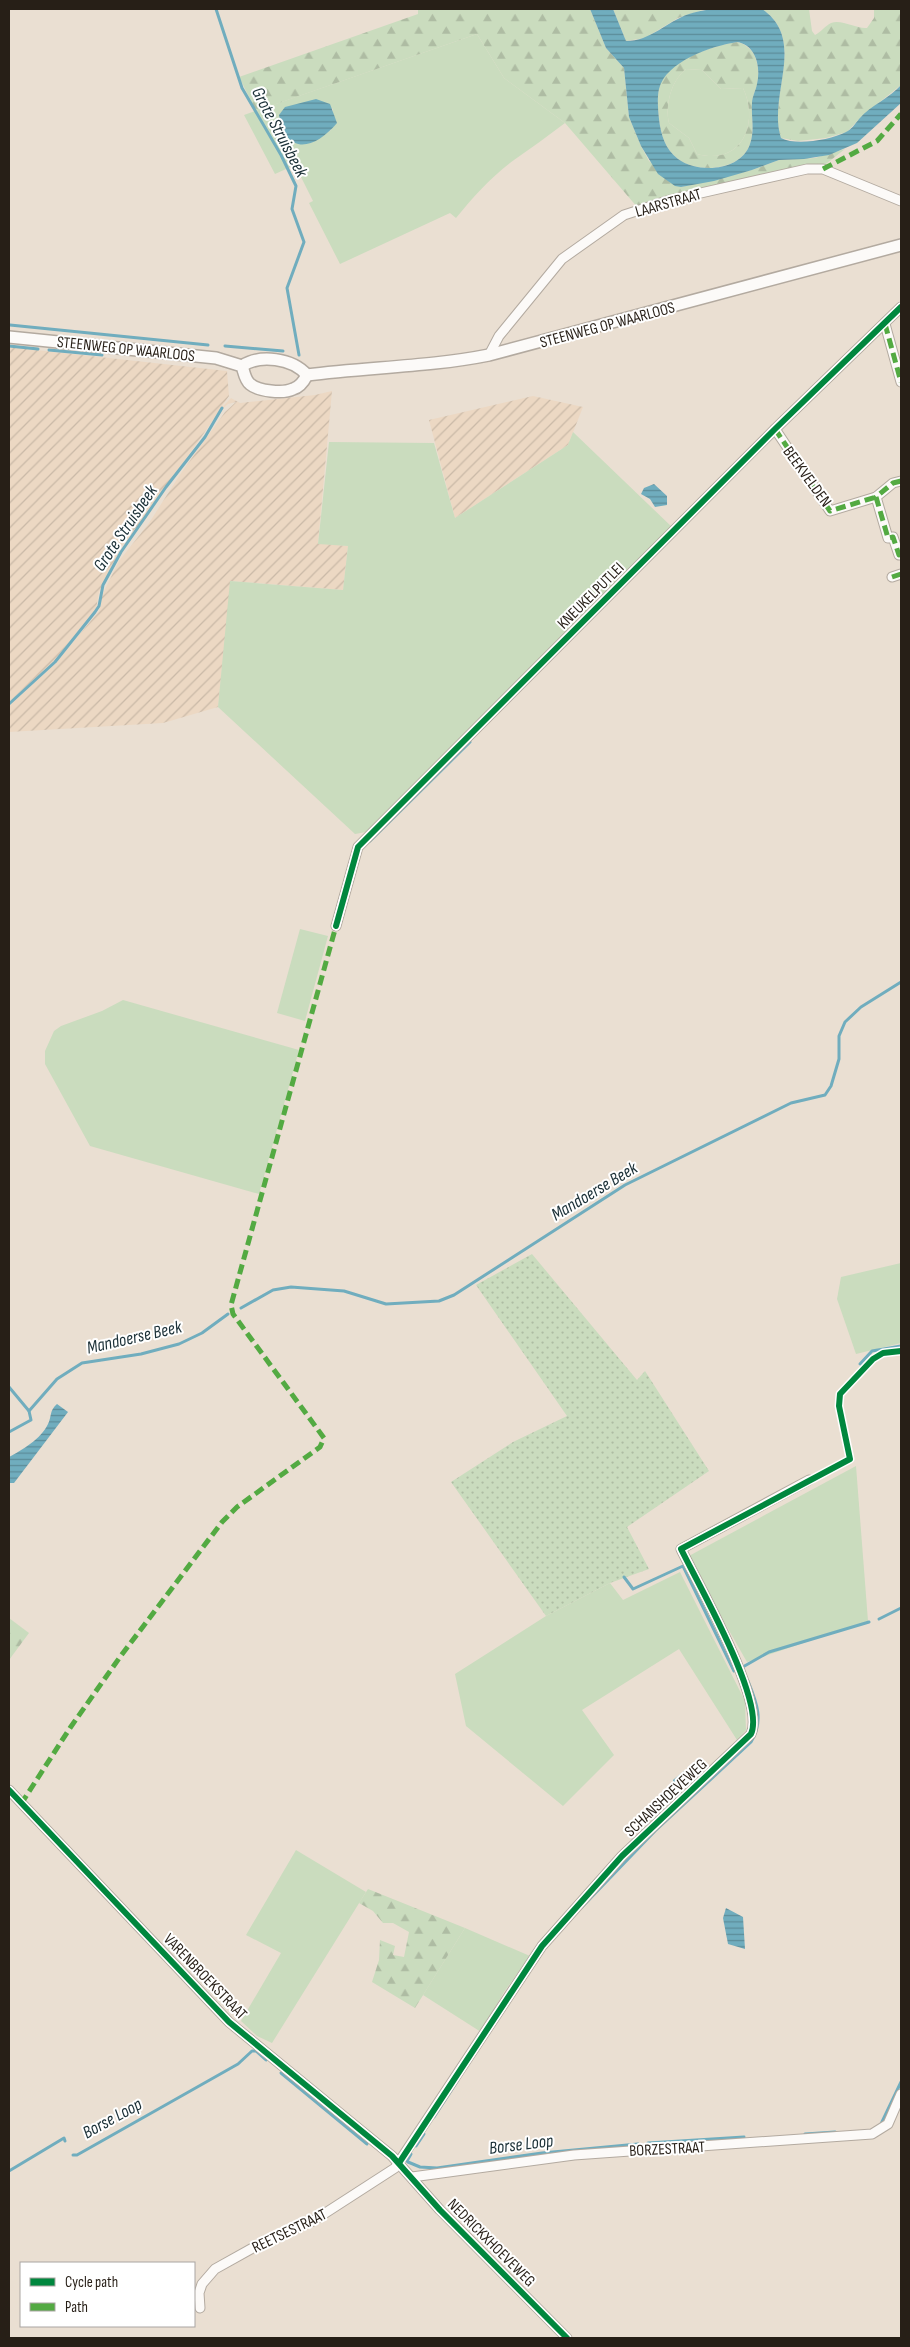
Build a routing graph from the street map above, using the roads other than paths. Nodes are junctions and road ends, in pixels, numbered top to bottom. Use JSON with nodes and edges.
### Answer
{"nodes":[{"id":1,"x":901,"y":201,"type":"edge"},
{"id":2,"x":901,"y":245,"type":"edge"},
{"id":3,"x":901,"y":307,"type":"edge"},
{"id":4,"x":885,"y":324,"type":"junction"},
{"id":5,"x":9,"y":336,"type":"edge"},
{"id":6,"x":489,"y":355,"type":"junction"},
{"id":7,"x":242,"y":366,"type":"junction"},
{"id":8,"x":307,"y":375,"type":"junction"},
{"id":9,"x":901,"y":382,"type":"edge"},
{"id":10,"x":775,"y":429,"type":"junction"},
{"id":11,"x":901,"y":481,"type":"edge"},
{"id":12,"x":876,"y":497,"type":"junction"},
{"id":13,"x":900,"y":557,"type":"edge"},
{"id":14,"x":336,"y":926,"type":"dead end"},
{"id":15,"x":809,"y":1480,"type":"dead end"},
{"id":16,"x":9,"y":1790,"type":"edge"},
{"id":17,"x":901,"y":2094,"type":"edge"},
{"id":18,"x":399,"y":2163,"type":"junction"},
{"id":19,"x":412,"y":2177,"type":"junction"},
{"id":20,"x":200,"y":2308,"type":"dead end"},
{"id":21,"x":567,"y":2338,"type":"edge"}],
"edges":[{"from":1,"to":6,"type":"street","name":"LAARSTRAAT"},
{"from":2,"to":6,"type":"street","name":"STEENWEG OP WAARLOOS"},
{"from":3,"to":4,"type":"street","name":"KNEUKELPUTLEI"},
{"from":4,"to":9,"type":"street"},
{"from":4,"to":10,"type":"street","name":"KNEUKELPUTLEI"},
{"from":5,"to":7,"type":"street","name":"STEENWEG OP WAARLOOS"},
{"from":6,"to":8,"type":"street","name":"STEENWEG OP WAARLOOS"},
{"from":7,"to":8,"type":"street","name":"STEENWEG OP WAARLOOS"},
{"from":7,"to":8,"type":"street"},
{"from":10,"to":12,"type":"street","name":"BEEKVELDEN"},
{"from":10,"to":14,"type":"street","name":"KNEUKELPUTLEI"},
{"from":11,"to":12,"type":"street","name":"BEEKVELDEN"},
{"from":12,"to":13,"type":"street"},
{"from":15,"to":18,"type":"street","name":"SCHANSHOEVEWEG"},
{"from":16,"to":18,"type":"street","name":"VARENBROEKSTRAAT"},
{"from":17,"to":19,"type":"street","name":"BORZESTRAAT"},
{"from":18,"to":19,"type":"street","name":"NEDRICKXHOEVEWEG"},
{"from":18,"to":20,"type":"street","name":"REETSESTRAAT"},
{"from":19,"to":21,"type":"street","name":"NEDRICKXHOEVEWEG"}]}
